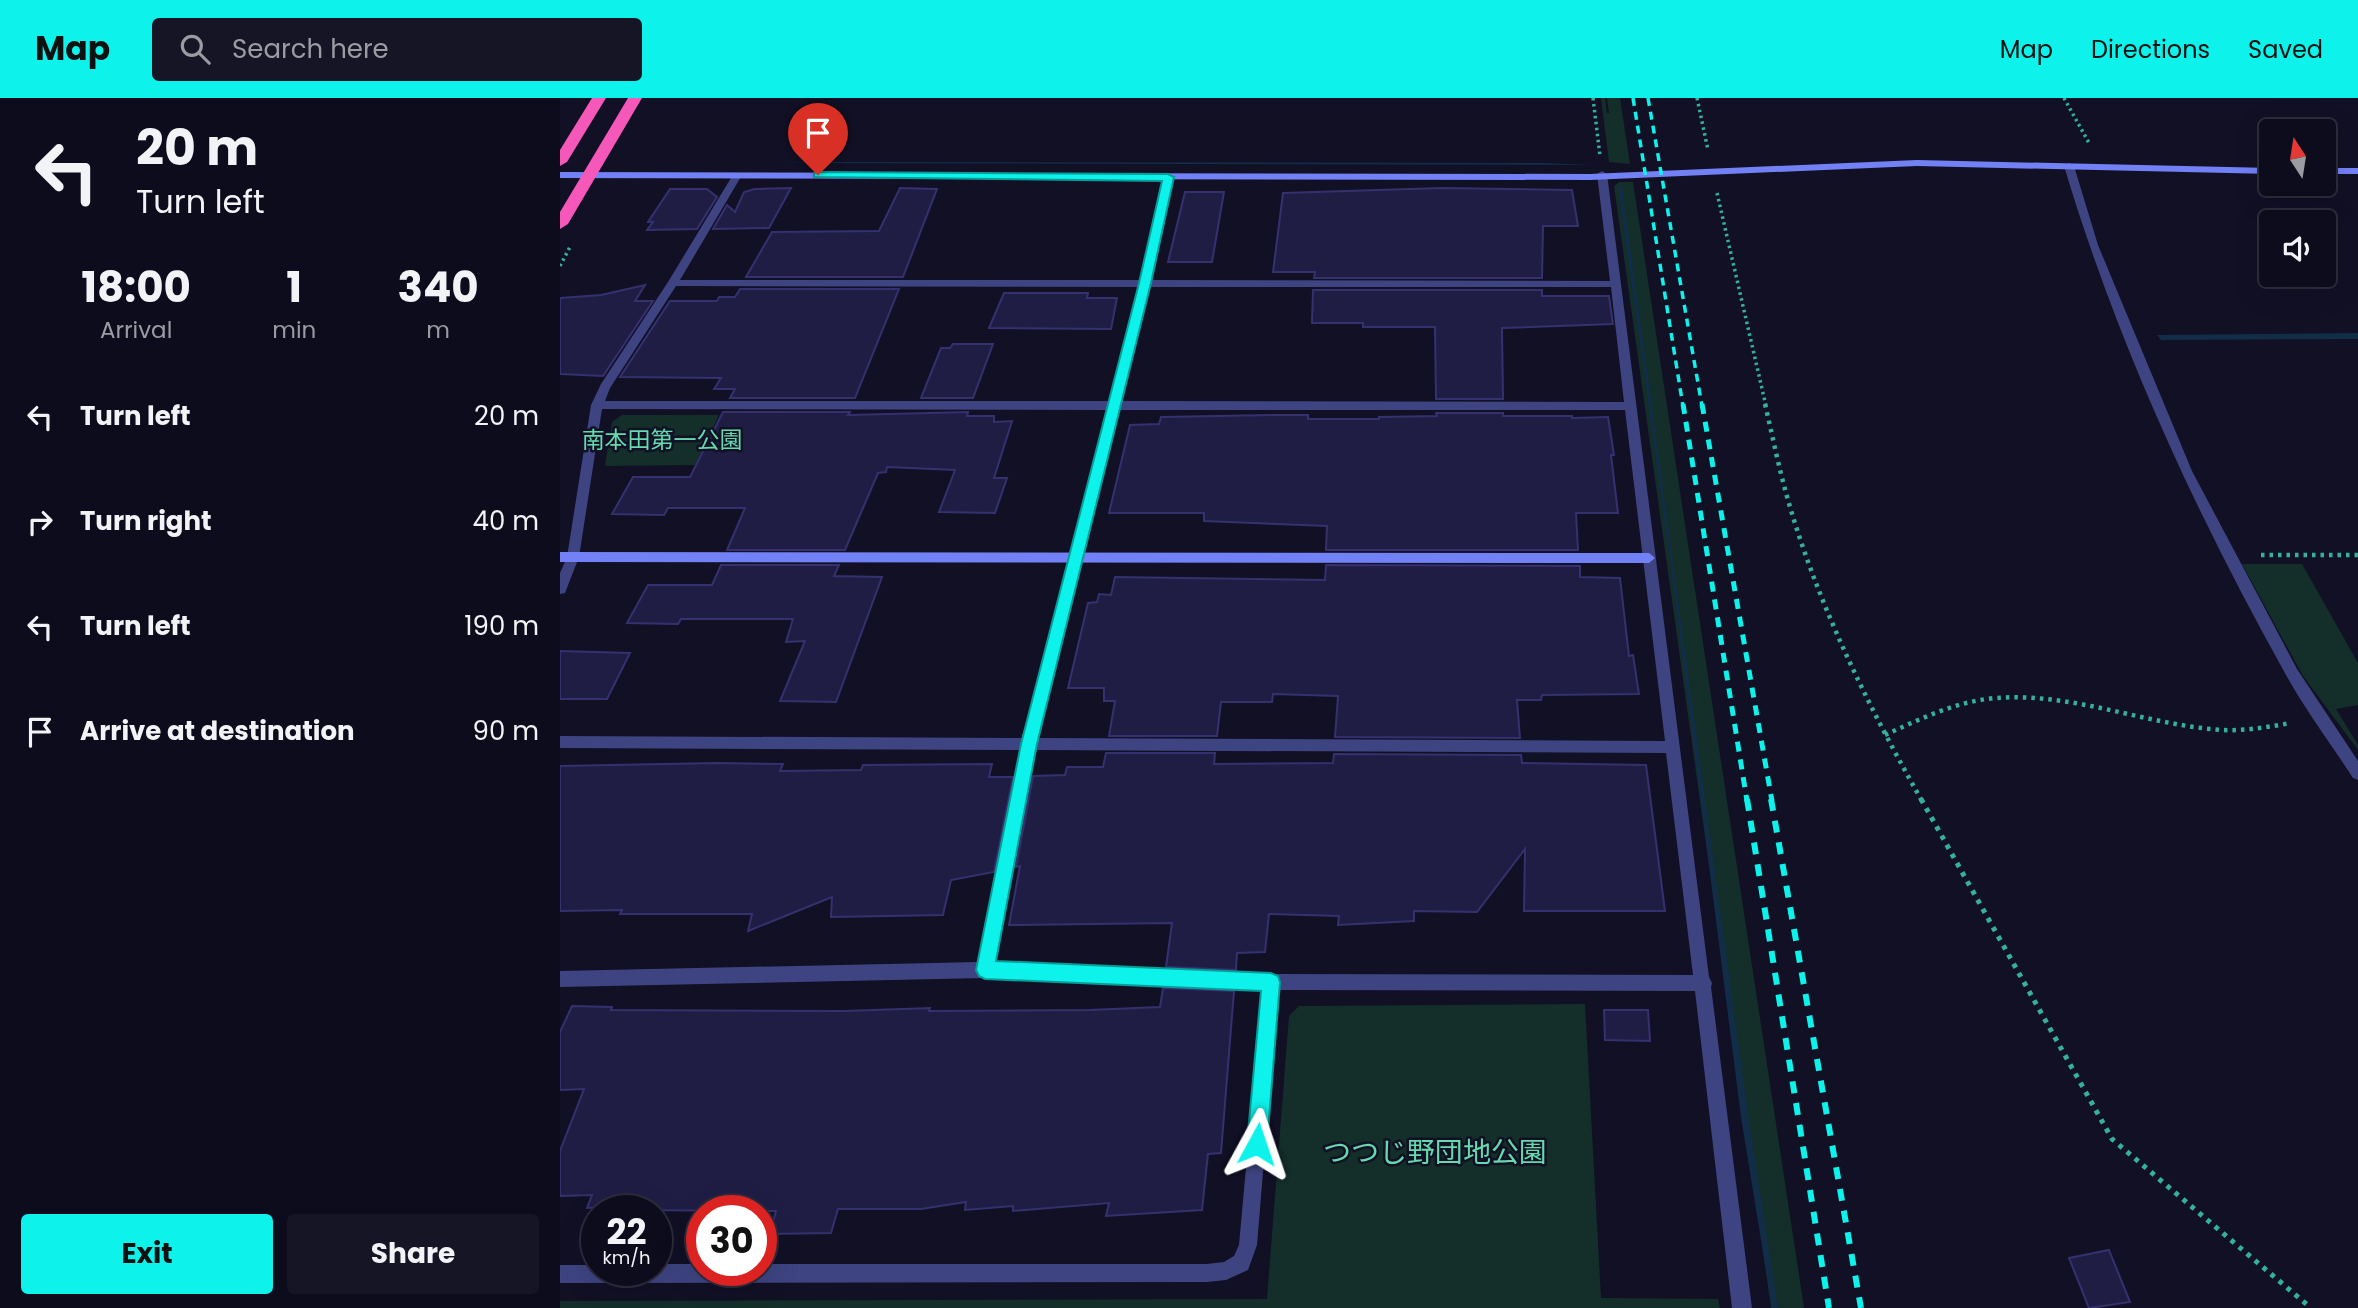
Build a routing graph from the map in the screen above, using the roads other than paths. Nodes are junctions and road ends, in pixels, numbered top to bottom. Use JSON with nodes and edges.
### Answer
{"nodes":[{"id":1,"x":599,"y":98,"type":"edge"},
{"id":2,"x":635,"y":98,"type":"edge"},
{"id":3,"x":560,"y":162,"type":"edge"},
{"id":4,"x":2069,"y":166,"type":"junction"},
{"id":5,"x":2259,"y":171,"type":"edge"},
{"id":6,"x":2358,"y":171,"type":"edge"},
{"id":7,"x":2336,"y":172,"type":"edge"},
{"id":8,"x":1602,"y":174,"type":"junction"},
{"id":9,"x":560,"y":175,"type":"edge"},
{"id":10,"x":589,"y":175,"type":"junction"},
{"id":11,"x":737,"y":175,"type":"junction"},
{"id":12,"x":1168,"y":177,"type":"junction"},
{"id":13,"x":560,"y":224,"type":"edge"},
{"id":14,"x":673,"y":283,"type":"junction"},
{"id":15,"x":1145,"y":283,"type":"junction"},
{"id":16,"x":1616,"y":284,"type":"junction"},
{"id":17,"x":1113,"y":404,"type":"junction"},
{"id":18,"x":597,"y":405,"type":"junction"},
{"id":19,"x":1631,"y":406,"type":"junction"},
{"id":20,"x":1074,"y":556,"type":"junction"},
{"id":21,"x":566,"y":557,"type":"edge"},
{"id":22,"x":1649,"y":558,"type":"junction"},
{"id":23,"x":560,"y":589,"type":"edge"},
{"id":24,"x":560,"y":742,"type":"edge"},
{"id":25,"x":1029,"y":744,"type":"junction"},
{"id":26,"x":1674,"y":747,"type":"junction"},
{"id":27,"x":2358,"y":773,"type":"edge"},
{"id":28,"x":985,"y":970,"type":"junction"},
{"id":29,"x":560,"y":979,"type":"edge"},
{"id":30,"x":1271,"y":982,"type":"junction"},
{"id":31,"x":1704,"y":983,"type":"junction"},
{"id":32,"x":560,"y":1273,"type":"edge"},
{"id":33,"x":1742,"y":1308,"type":"edge"}],
"edges":[{"from":1,"to":3,"type":"highway"},
{"from":2,"to":10,"type":"highway"},
{"from":4,"to":5,"type":"street"},
{"from":4,"to":8,"type":"street"},
{"from":4,"to":27,"type":"street"},
{"from":6,"to":7,"type":"street"},
{"from":8,"to":12,"type":"street"},
{"from":8,"to":16,"type":"street"},
{"from":9,"to":10,"type":"street"},
{"from":10,"to":11,"type":"street"},
{"from":10,"to":13,"type":"highway"},
{"from":11,"to":12,"type":"street"},
{"from":11,"to":14,"type":"street"},
{"from":12,"to":15,"type":"street"},
{"from":14,"to":15,"type":"street"},
{"from":14,"to":18,"type":"street"},
{"from":15,"to":16,"type":"street"},
{"from":15,"to":17,"type":"street"},
{"from":16,"to":19,"type":"street"},
{"from":17,"to":18,"type":"street"},
{"from":17,"to":19,"type":"street"},
{"from":17,"to":20,"type":"street"},
{"from":18,"to":21,"type":"street"},
{"from":19,"to":22,"type":"street"},
{"from":20,"to":21,"type":"street"},
{"from":20,"to":22,"type":"street"},
{"from":20,"to":25,"type":"street"},
{"from":21,"to":23,"type":"street"},
{"from":22,"to":26,"type":"street"},
{"from":24,"to":25,"type":"street"},
{"from":25,"to":26,"type":"street"},
{"from":25,"to":28,"type":"street"},
{"from":26,"to":31,"type":"street"},
{"from":28,"to":29,"type":"street"},
{"from":28,"to":30,"type":"street"},
{"from":30,"to":31,"type":"street"},
{"from":30,"to":32,"type":"street"},
{"from":31,"to":33,"type":"street"}]}
